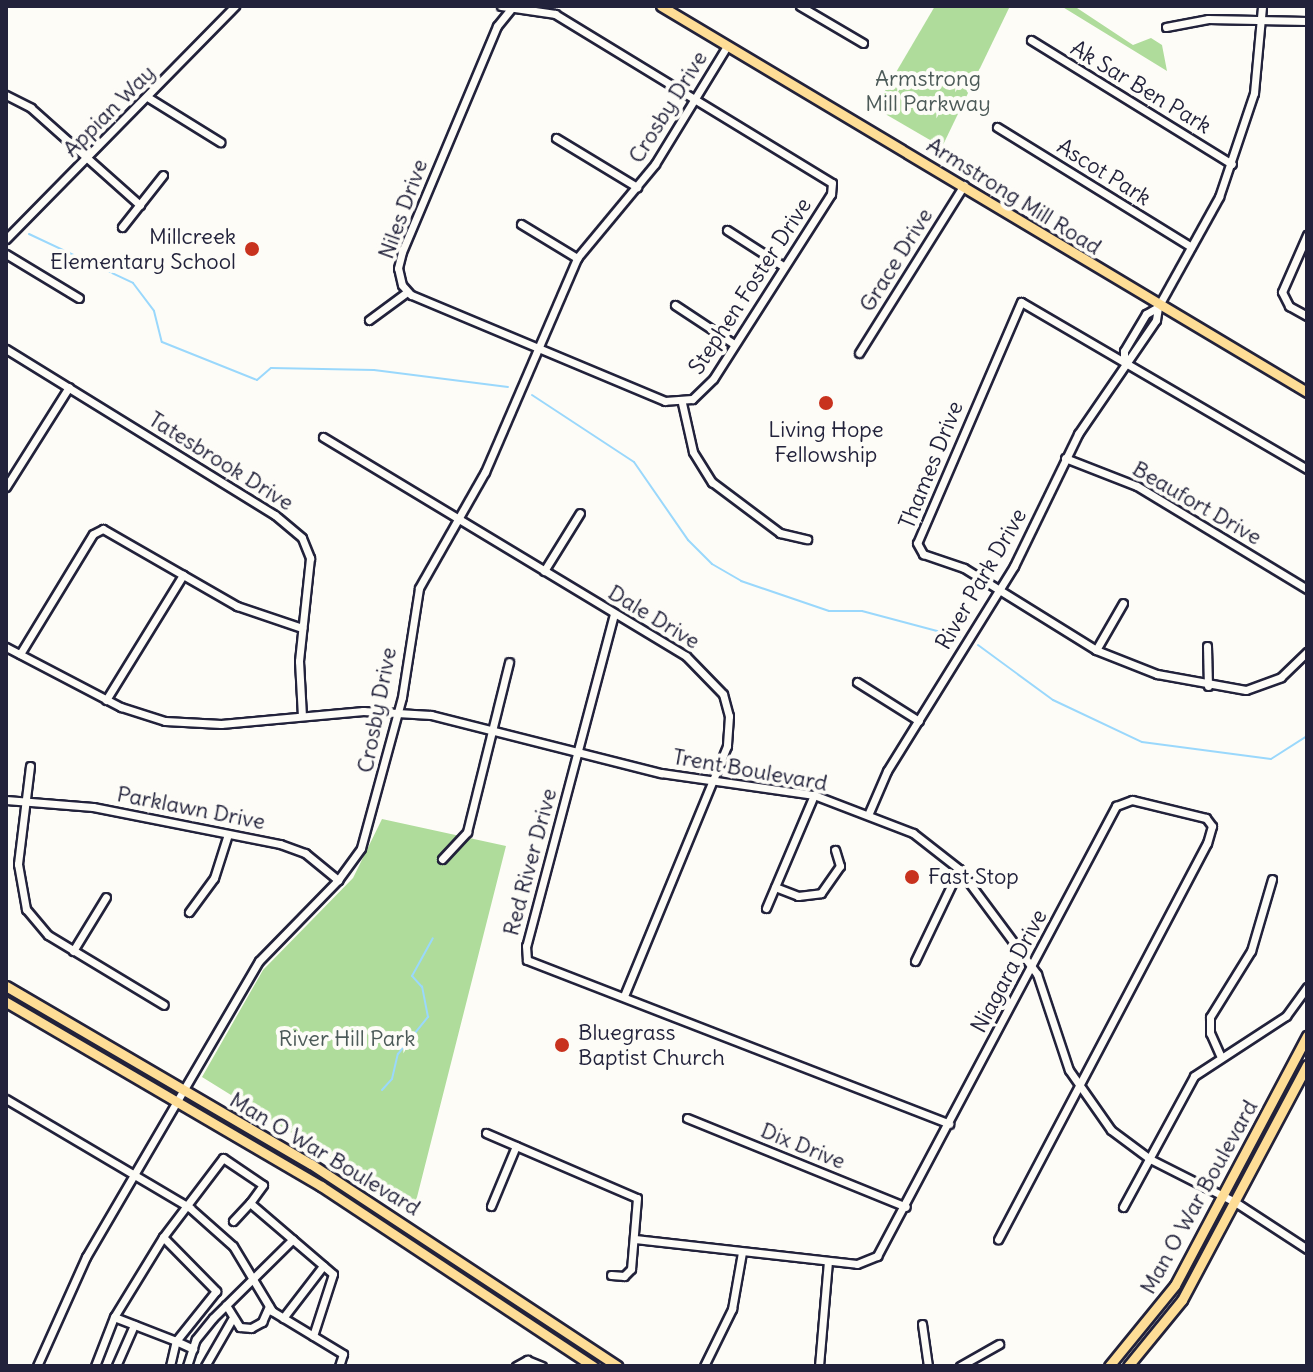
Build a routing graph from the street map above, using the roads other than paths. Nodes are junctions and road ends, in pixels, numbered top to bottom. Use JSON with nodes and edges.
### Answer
{"nodes":[{"id":1,"x":235,"y":6,"type":"edge"},
{"id":2,"x":661,"y":6,"type":"edge"},
{"id":3,"x":800,"y":6,"type":"edge"},
{"id":4,"x":1262,"y":6,"type":"edge"},
{"id":5,"x":505,"y":8,"type":"edge"},
{"id":6,"x":1261,"y":19,"type":"junction"},
{"id":7,"x":1307,"y":21,"type":"edge"},
{"id":8,"x":1166,"y":27,"type":"dead end"},
{"id":9,"x":1031,"y":40,"type":"dead end"},
{"id":10,"x":863,"y":43,"type":"dead end"},
{"id":11,"x":727,"y":46,"type":"junction"},
{"id":12,"x":6,"y":95,"type":"edge"},
{"id":13,"x":149,"y":98,"type":"junction"},
{"id":14,"x":695,"y":98,"type":"junction"},
{"id":15,"x":997,"y":127,"type":"dead end"},
{"id":16,"x":556,"y":138,"type":"dead end"},
{"id":17,"x":220,"y":142,"type":"dead end"},
{"id":18,"x":89,"y":157,"type":"junction"},
{"id":19,"x":1232,"y":164,"type":"junction"},
{"id":20,"x":163,"y":175,"type":"dead end"},
{"id":21,"x":964,"y":185,"type":"junction"},
{"id":22,"x":637,"y":187,"type":"junction"},
{"id":23,"x":140,"y":205,"type":"junction"},
{"id":24,"x":521,"y":224,"type":"dead end"},
{"id":25,"x":122,"y":227,"type":"dead end"},
{"id":26,"x":727,"y":230,"type":"dead end"},
{"id":27,"x":1307,"y":235,"type":"edge"},
{"id":28,"x":6,"y":239,"type":"edge"},
{"id":29,"x":1191,"y":247,"type":"junction"},
{"id":30,"x":6,"y":254,"type":"edge"},
{"id":31,"x":577,"y":258,"type":"junction"},
{"id":32,"x":783,"y":266,"type":"junction"},
{"id":33,"x":407,"y":292,"type":"junction"},
{"id":34,"x":79,"y":298,"type":"dead end"},
{"id":35,"x":675,"y":305,"type":"dead end"},
{"id":36,"x":1158,"y":307,"type":"junction"},
{"id":37,"x":1307,"y":316,"type":"edge"},
{"id":38,"x":369,"y":320,"type":"dead end"},
{"id":39,"x":734,"y":344,"type":"junction"},
{"id":40,"x":538,"y":348,"type":"junction"},
{"id":41,"x":6,"y":349,"type":"edge"},
{"id":42,"x":859,"y":353,"type":"dead end"},
{"id":43,"x":1124,"y":361,"type":"junction"},
{"id":44,"x":69,"y":387,"type":"junction"},
{"id":45,"x":1307,"y":392,"type":"edge"},
{"id":46,"x":682,"y":403,"type":"junction"},
{"id":47,"x":323,"y":437,"type":"dead end"},
{"id":48,"x":1065,"y":458,"type":"junction"},
{"id":49,"x":1307,"y":469,"type":"edge"},
{"id":50,"x":6,"y":487,"type":"edge"},
{"id":51,"x":580,"y":513,"type":"dead end"},
{"id":52,"x":458,"y":519,"type":"junction"},
{"id":53,"x":807,"y":539,"type":"dead end"},
{"id":54,"x":544,"y":571,"type":"junction"},
{"id":55,"x":183,"y":575,"type":"junction"},
{"id":56,"x":1307,"y":589,"type":"edge"},
{"id":57,"x":1000,"y":590,"type":"junction"},
{"id":58,"x":1123,"y":603,"type":"dead end"},
{"id":59,"x":614,"y":614,"type":"junction"},
{"id":60,"x":302,"y":628,"type":"junction"},
{"id":61,"x":1207,"y":646,"type":"dead end"},
{"id":62,"x":6,"y":647,"type":"edge"},
{"id":63,"x":1096,"y":650,"type":"junction"},
{"id":64,"x":1307,"y":652,"type":"edge"},
{"id":65,"x":20,"y":654,"type":"junction"},
{"id":66,"x":509,"y":662,"type":"dead end"},
{"id":67,"x":857,"y":682,"type":"dead end"},
{"id":68,"x":1208,"y":686,"type":"junction"},
{"id":69,"x":106,"y":700,"type":"junction"},
{"id":70,"x":399,"y":711,"type":"junction"},
{"id":71,"x":302,"y":716,"type":"junction"},
{"id":72,"x":919,"y":721,"type":"junction"},
{"id":73,"x":492,"y":729,"type":"junction"},
{"id":74,"x":578,"y":752,"type":"junction"},
{"id":75,"x":30,"y":766,"type":"dead end"},
{"id":76,"x":715,"y":780,"type":"junction"},
{"id":77,"x":814,"y":795,"type":"junction"},
{"id":78,"x":6,"y":800,"type":"edge"},
{"id":79,"x":26,"y":801,"type":"junction"},
{"id":80,"x":868,"y":815,"type":"junction"},
{"id":81,"x":228,"y":834,"type":"junction"},
{"id":82,"x":835,"y":850,"type":"dead end"},
{"id":83,"x":442,"y":859,"type":"dead end"},
{"id":84,"x":959,"y":869,"type":"junction"},
{"id":85,"x":1272,"y":879,"type":"dead end"},
{"id":86,"x":338,"y":880,"type":"junction"},
{"id":87,"x":18,"y":882,"type":"junction"},
{"id":88,"x":6,"y":883,"type":"edge"},
{"id":89,"x":775,"y":887,"type":"junction"},
{"id":90,"x":106,"y":897,"type":"dead end"},
{"id":91,"x":766,"y":908,"type":"dead end"},
{"id":92,"x":189,"y":912,"type":"dead end"},
{"id":93,"x":73,"y":951,"type":"junction"},
{"id":94,"x":915,"y":961,"type":"dead end"},
{"id":95,"x":1031,"y":966,"type":"junction"},
{"id":96,"x":6,"y":986,"type":"edge"},
{"id":97,"x":1307,"y":987,"type":"edge"},
{"id":98,"x":624,"y":996,"type":"junction"},
{"id":99,"x":6,"y":1002,"type":"edge"},
{"id":100,"x":164,"y":1005,"type":"dead end"},
{"id":101,"x":1307,"y":1036,"type":"edge"},
{"id":102,"x":1220,"y":1055,"type":"junction"},
{"id":103,"x":1307,"y":1065,"type":"edge"},
{"id":104,"x":1079,"y":1088,"type":"junction"},
{"id":105,"x":184,"y":1089,"type":"junction"},
{"id":106,"x":6,"y":1099,"type":"edge"},
{"id":107,"x":176,"y":1101,"type":"junction"},
{"id":108,"x":687,"y":1118,"type":"dead end"},
{"id":109,"x":949,"y":1124,"type":"junction"},
{"id":110,"x":486,"y":1133,"type":"dead end"},
{"id":111,"x":516,"y":1146,"type":"junction"},
{"id":112,"x":1150,"y":1159,"type":"junction"},
{"id":113,"x":134,"y":1174,"type":"junction"},
{"id":114,"x":1223,"y":1196,"type":"junction"},
{"id":115,"x":1235,"y":1202,"type":"junction"},
{"id":116,"x":250,"y":1203,"type":"junction"},
{"id":117,"x":491,"y":1206,"type":"dead end"},
{"id":118,"x":906,"y":1207,"type":"junction"},
{"id":119,"x":1123,"y":1207,"type":"dead end"},
{"id":120,"x":190,"y":1208,"type":"junction"},
{"id":121,"x":233,"y":1221,"type":"dead end"},
{"id":122,"x":163,"y":1237,"type":"junction"},
{"id":123,"x":293,"y":1239,"type":"junction"},
{"id":124,"x":635,"y":1239,"type":"junction"},
{"id":125,"x":998,"y":1239,"type":"dead end"},
{"id":126,"x":1307,"y":1249,"type":"edge"},
{"id":127,"x":742,"y":1252,"type":"junction"},
{"id":128,"x":828,"y":1261,"type":"junction"},
{"id":129,"x":323,"y":1266,"type":"junction"},
{"id":130,"x":253,"y":1275,"type":"junction"},
{"id":131,"x":611,"y":1275,"type":"dead end"},
{"id":132,"x":226,"y":1305,"type":"junction"},
{"id":133,"x":269,"y":1306,"type":"junction"},
{"id":134,"x":114,"y":1317,"type":"junction"},
{"id":135,"x":283,"y":1318,"type":"junction"},
{"id":136,"x":232,"y":1319,"type":"junction"},
{"id":137,"x":922,"y":1324,"type":"dead end"},
{"id":138,"x":134,"y":1325,"type":"junction"},
{"id":139,"x":313,"y":1336,"type":"junction"},
{"id":140,"x":176,"y":1341,"type":"junction"},
{"id":141,"x":999,"y":1344,"type":"dead end"},
{"id":142,"x":193,"y":1349,"type":"junction"},
{"id":143,"x":37,"y":1366,"type":"edge"},
{"id":144,"x":95,"y":1366,"type":"edge"},
{"id":145,"x":116,"y":1366,"type":"edge"},
{"id":146,"x":170,"y":1366,"type":"edge"},
{"id":147,"x":187,"y":1366,"type":"edge"},
{"id":148,"x":205,"y":1366,"type":"edge"},
{"id":149,"x":339,"y":1366,"type":"edge"},
{"id":150,"x":516,"y":1366,"type":"edge"},
{"id":151,"x":542,"y":1366,"type":"edge"},
{"id":152,"x":593,"y":1366,"type":"edge"},
{"id":153,"x":617,"y":1366,"type":"edge"},
{"id":154,"x":704,"y":1366,"type":"edge"},
{"id":155,"x":819,"y":1366,"type":"edge"},
{"id":156,"x":928,"y":1366,"type":"edge"},
{"id":157,"x":960,"y":1366,"type":"edge"},
{"id":158,"x":1109,"y":1366,"type":"edge"},
{"id":159,"x":1128,"y":1366,"type":"edge"}],
"edges":[{"from":1,"to":13,"type":"street","name":"Appian Way"},
{"from":2,"to":11,"type":"main road","name":"Armstrong Mill Road"},
{"from":3,"to":10,"type":"street"},
{"from":4,"to":6,"type":"street","name":"River Park Drive"},
{"from":5,"to":14,"type":"street"},
{"from":5,"to":33,"type":"street","name":"Niles Drive"},
{"from":6,"to":7,"type":"street"},
{"from":6,"to":8,"type":"street"},
{"from":6,"to":19,"type":"street","name":"River Park Drive"},
{"from":9,"to":19,"type":"street","name":"Ak Sar Ben Park"},
{"from":11,"to":14,"type":"street","name":"Crosby Drive"},
{"from":11,"to":21,"type":"main road","name":"Armstrong Mill Road"},
{"from":12,"to":18,"type":"street"},
{"from":13,"to":17,"type":"street"},
{"from":13,"to":18,"type":"street","name":"Appian Way"},
{"from":14,"to":22,"type":"street","name":"Crosby Drive"},
{"from":14,"to":32,"type":"street","name":"Stephen Foster Drive"},
{"from":15,"to":29,"type":"street","name":"Ascot Park"},
{"from":16,"to":22,"type":"street"},
{"from":18,"to":23,"type":"street"},
{"from":18,"to":28,"type":"street","name":"Appian Way"},
{"from":19,"to":29,"type":"street","name":"River Park Drive"},
{"from":20,"to":23,"type":"street"},
{"from":21,"to":36,"type":"main road","name":"Armstrong Mill Road"},
{"from":21,"to":42,"type":"street","name":"Grace Drive"},
{"from":22,"to":31,"type":"street","name":"Crosby Drive"},
{"from":23,"to":25,"type":"street"},
{"from":24,"to":31,"type":"street"},
{"from":26,"to":32,"type":"street"},
{"from":27,"to":37,"type":"street"},
{"from":29,"to":36,"type":"street","name":"River Park Drive"},
{"from":30,"to":34,"type":"street"},
{"from":31,"to":40,"type":"street","name":"Crosby Drive"},
{"from":32,"to":39,"type":"street","name":"Stephen Foster Drive"},
{"from":33,"to":38,"type":"street"},
{"from":33,"to":40,"type":"street","name":"Niles Drive"},
{"from":35,"to":39,"type":"street"},
{"from":36,"to":43,"type":"street","name":"River Park Drive"},
{"from":36,"to":45,"type":"main road","name":"Armstrong Mill Road"},
{"from":39,"to":46,"type":"street","name":"Stephen Foster Drive"},
{"from":40,"to":46,"type":"street","name":"Stephen Foster Drive"},
{"from":40,"to":52,"type":"street","name":"Crosby Drive"},
{"from":41,"to":44,"type":"street","name":"Tatesbrook Drive"},
{"from":43,"to":48,"type":"street","name":"River Park Drive"},
{"from":43,"to":49,"type":"street","name":"Thames Drive"},
{"from":43,"to":57,"type":"street","name":"Thames Drive"},
{"from":44,"to":50,"type":"street"},
{"from":44,"to":60,"type":"street","name":"Tatesbrook Drive"},
{"from":46,"to":53,"type":"street"},
{"from":47,"to":52,"type":"street","name":"Dale Drive"},
{"from":48,"to":56,"type":"street","name":"Beaufort Drive"},
{"from":48,"to":57,"type":"street","name":"River Park Drive"},
{"from":51,"to":54,"type":"street"},
{"from":52,"to":54,"type":"street","name":"Dale Drive"},
{"from":52,"to":70,"type":"street","name":"Crosby Drive"},
{"from":54,"to":59,"type":"street","name":"Dale Drive"},
{"from":55,"to":60,"type":"street"},
{"from":55,"to":65,"type":"street"},
{"from":55,"to":69,"type":"street"},
{"from":57,"to":63,"type":"street","name":"Thames Drive"},
{"from":57,"to":72,"type":"street","name":"River Park Drive"},
{"from":58,"to":63,"type":"street"},
{"from":59,"to":74,"type":"street","name":"Red River Drive"},
{"from":59,"to":76,"type":"street","name":"Dale Drive"},
{"from":60,"to":71,"type":"street","name":"Tatesbrook Drive"},
{"from":61,"to":68,"type":"street"},
{"from":62,"to":65,"type":"street","name":"Trent Boulevard"},
{"from":63,"to":68,"type":"street","name":"Thames Drive"},
{"from":64,"to":68,"type":"street","name":"Thames Drive"},
{"from":65,"to":69,"type":"street","name":"Trent Boulevard"},
{"from":66,"to":73,"type":"street"},
{"from":67,"to":72,"type":"street"},
{"from":69,"to":71,"type":"street","name":"Trent Boulevard"},
{"from":70,"to":71,"type":"street","name":"Trent Boulevard"},
{"from":70,"to":73,"type":"street","name":"Trent Boulevard"},
{"from":70,"to":86,"type":"street","name":"Crosby Drive"},
{"from":72,"to":80,"type":"street","name":"River Park Drive"},
{"from":73,"to":74,"type":"street","name":"Trent Boulevard"},
{"from":73,"to":83,"type":"street"},
{"from":74,"to":76,"type":"street","name":"Trent Boulevard"},
{"from":74,"to":98,"type":"street","name":"Red River Drive"},
{"from":75,"to":79,"type":"street"},
{"from":76,"to":77,"type":"street","name":"Trent Boulevard"},
{"from":76,"to":98,"type":"street","name":"Dale Drive"},
{"from":77,"to":80,"type":"street","name":"Trent Boulevard"},
{"from":77,"to":89,"type":"street"},
{"from":78,"to":79,"type":"street","name":"Parklawn Drive"},
{"from":79,"to":81,"type":"street","name":"Parklawn Drive"},
{"from":79,"to":87,"type":"street"},
{"from":80,"to":84,"type":"street","name":"Trent Boulevard"},
{"from":81,"to":86,"type":"street","name":"Parklawn Drive"},
{"from":81,"to":92,"type":"street"},
{"from":82,"to":89,"type":"street"},
{"from":84,"to":94,"type":"street"},
{"from":84,"to":95,"type":"street","name":"Trent Boulevard"},
{"from":85,"to":102,"type":"street"},
{"from":86,"to":105,"type":"street","name":"Crosby Drive"},
{"from":87,"to":88,"type":"street"},
{"from":87,"to":93,"type":"street"},
{"from":89,"to":91,"type":"street"},
{"from":90,"to":93,"type":"street"},
{"from":93,"to":100,"type":"street"},
{"from":95,"to":104,"type":"street","name":"Trent Boulevard"},
{"from":95,"to":104,"type":"street","name":"Niagara Drive"},
{"from":95,"to":109,"type":"street","name":"Niagara Drive"},
{"from":96,"to":105,"type":"main road","name":"Man O War Boulevard"},
{"from":97,"to":102,"type":"street"},
{"from":98,"to":109,"type":"street","name":"Red River Drive"},
{"from":99,"to":107,"type":"main road","name":"Man O War Boulevard"},
{"from":101,"to":114,"type":"main road","name":"Man O War Boulevard"},
{"from":102,"to":112,"type":"street"},
{"from":103,"to":115,"type":"main road","name":"Man O War Boulevard"},
{"from":104,"to":112,"type":"street","name":"Trent Boulevard"},
{"from":104,"to":125,"type":"street","name":"Niagara Drive"},
{"from":105,"to":107,"type":"street","name":"Crosby Drive"},
{"from":105,"to":153,"type":"main road","name":"Man O War Boulevard"},
{"from":106,"to":113,"type":"street"},
{"from":107,"to":113,"type":"street","name":"Crosby Drive"},
{"from":107,"to":152,"type":"main road","name":"Man O War Boulevard"},
{"from":108,"to":118,"type":"street","name":"Dix Drive"},
{"from":109,"to":118,"type":"street","name":"Niagara Drive"},
{"from":110,"to":111,"type":"street"},
{"from":111,"to":117,"type":"street"},
{"from":111,"to":124,"type":"street"},
{"from":112,"to":114,"type":"street","name":"Trent Boulevard"},
{"from":112,"to":119,"type":"street"},
{"from":113,"to":120,"type":"street"},
{"from":113,"to":143,"type":"street","name":"Crosby Drive"},
{"from":114,"to":115,"type":"street","name":"Trent Boulevard"},
{"from":114,"to":158,"type":"main road","name":"Man O War Boulevard"},
{"from":115,"to":126,"type":"street","name":"Trent Boulevard"},
{"from":115,"to":159,"type":"main road","name":"Man O War Boulevard"},
{"from":116,"to":120,"type":"street"},
{"from":116,"to":121,"type":"street"},
{"from":116,"to":123,"type":"street"},
{"from":118,"to":128,"type":"street","name":"Niagara Drive"},
{"from":120,"to":122,"type":"street"},
{"from":120,"to":130,"type":"street"},
{"from":122,"to":134,"type":"street"},
{"from":122,"to":140,"type":"street"},
{"from":123,"to":129,"type":"street"},
{"from":123,"to":130,"type":"street"},
{"from":124,"to":127,"type":"street","name":"Niagara Drive"},
{"from":124,"to":131,"type":"street"},
{"from":127,"to":128,"type":"street","name":"Niagara Drive"},
{"from":127,"to":154,"type":"street"},
{"from":128,"to":155,"type":"street"},
{"from":129,"to":135,"type":"street"},
{"from":129,"to":139,"type":"street"},
{"from":130,"to":132,"type":"street"},
{"from":130,"to":133,"type":"street"},
{"from":132,"to":136,"type":"street"},
{"from":132,"to":142,"type":"street"},
{"from":133,"to":135,"type":"street"},
{"from":133,"to":136,"type":"street"},
{"from":134,"to":138,"type":"street"},
{"from":134,"to":144,"type":"street"},
{"from":135,"to":139,"type":"street"},
{"from":136,"to":148,"type":"street"},
{"from":137,"to":156,"type":"street"},
{"from":138,"to":140,"type":"street"},
{"from":138,"to":145,"type":"street"},
{"from":139,"to":149,"type":"street"},
{"from":140,"to":142,"type":"street"},
{"from":140,"to":146,"type":"street"},
{"from":141,"to":157,"type":"street"},
{"from":142,"to":147,"type":"street"},
{"from":150,"to":151,"type":"street"}]}
